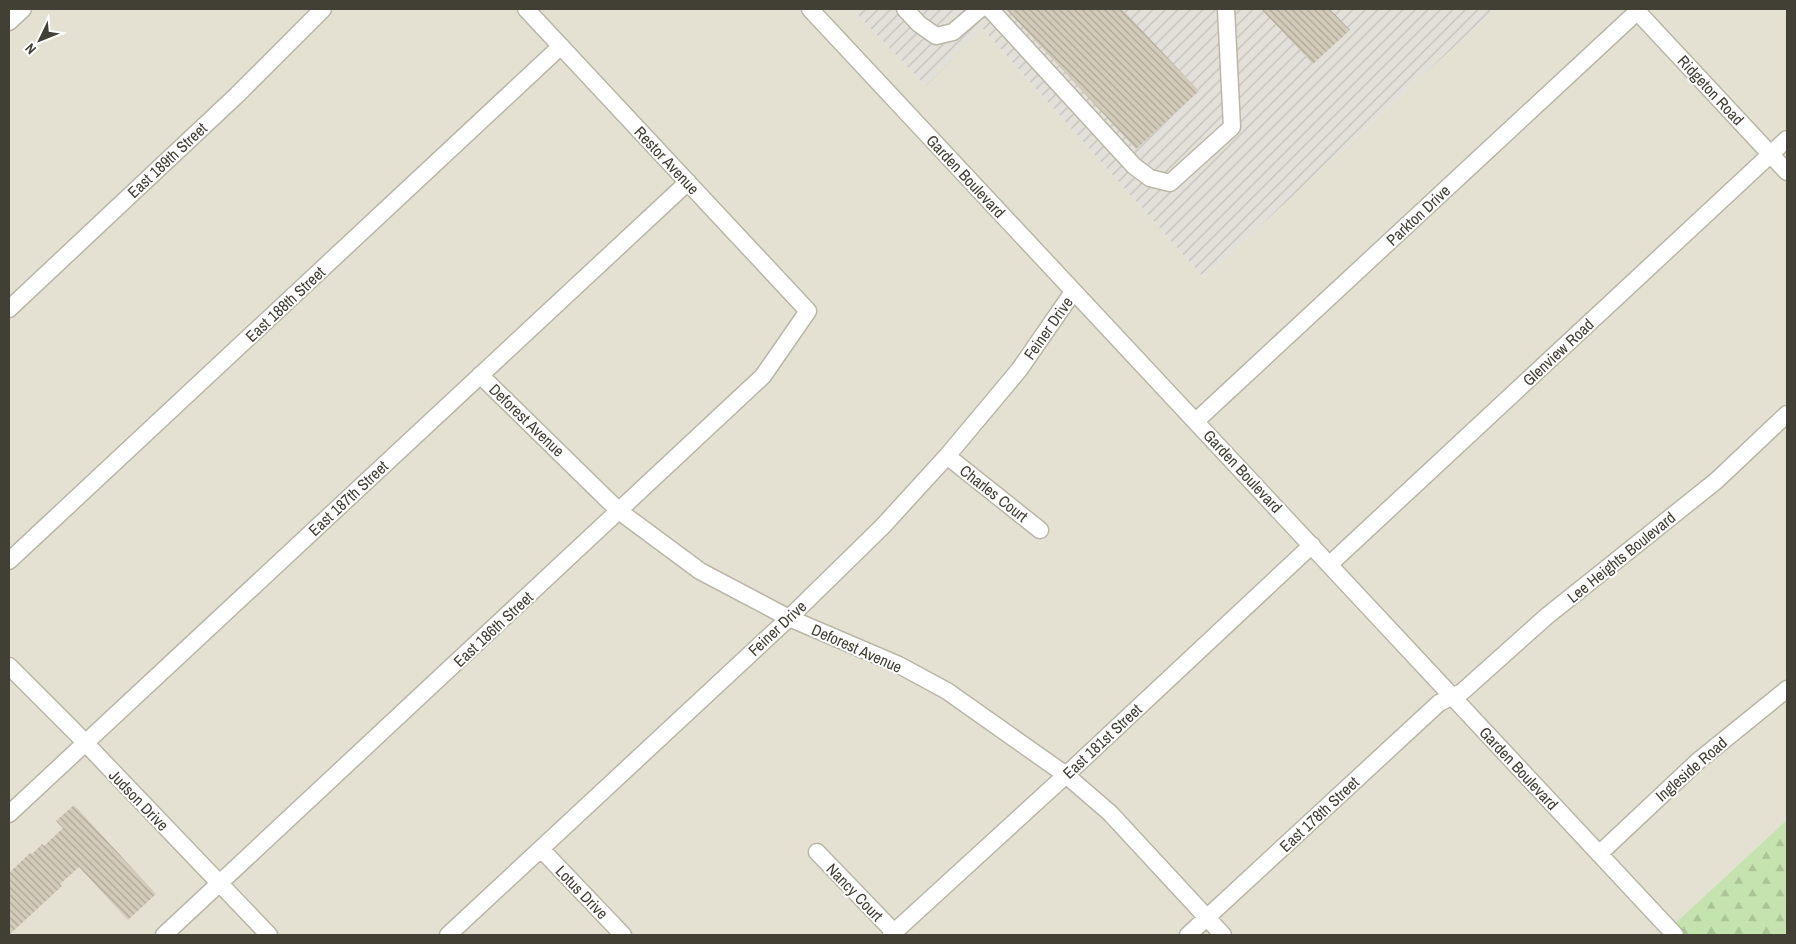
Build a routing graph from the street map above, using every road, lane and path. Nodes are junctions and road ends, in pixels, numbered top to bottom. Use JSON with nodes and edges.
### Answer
{"nodes":[{"id":1,"x":23,"y":9,"type":"edge"},
{"id":2,"x":323,"y":9,"type":"edge"},
{"id":3,"x":526,"y":9,"type":"edge"},
{"id":4,"x":810,"y":9,"type":"edge"},
{"id":5,"x":905,"y":9,"type":"edge"},
{"id":6,"x":980,"y":9,"type":"edge"},
{"id":7,"x":990,"y":9,"type":"edge"},
{"id":8,"x":1226,"y":9,"type":"edge"},
{"id":9,"x":1637,"y":9,"type":"edge"},
{"id":10,"x":9,"y":22,"type":"edge"},
{"id":11,"x":561,"y":46,"type":"junction"},
{"id":12,"x":1787,"y":139,"type":"edge"},
{"id":13,"x":1771,"y":154,"type":"junction"},
{"id":14,"x":1787,"y":172,"type":"edge"},
{"id":15,"x":688,"y":182,"type":"junction"},
{"id":16,"x":1073,"y":292,"type":"junction"},
{"id":17,"x":9,"y":309,"type":"edge"},
{"id":18,"x":808,"y":311,"type":"joint"},
{"id":19,"x":480,"y":375,"type":"junction"},
{"id":20,"x":1787,"y":414,"type":"edge"},
{"id":21,"x":1196,"y":421,"type":"junction"},
{"id":22,"x":947,"y":456,"type":"junction"},
{"id":23,"x":619,"y":511,"type":"junction"},
{"id":24,"x":1040,"y":530,"type":"dead end"},
{"id":25,"x":1312,"y":545,"type":"junction"},
{"id":26,"x":9,"y":562,"type":"edge"},
{"id":27,"x":1330,"y":564,"type":"junction"},
{"id":28,"x":789,"y":618,"type":"junction"},
{"id":29,"x":9,"y":666,"type":"edge"},
{"id":30,"x":1787,"y":689,"type":"edge"},
{"id":31,"x":1452,"y":697,"type":"junction"},
{"id":32,"x":84,"y":744,"type":"junction"},
{"id":33,"x":1066,"y":774,"type":"junction"},
{"id":34,"x":9,"y":814,"type":"edge"},
{"id":35,"x":541,"y":849,"type":"junction"},
{"id":36,"x":817,"y":852,"type":"dead end"},
{"id":37,"x":1599,"y":854,"type":"junction"},
{"id":38,"x":220,"y":883,"type":"junction"},
{"id":39,"x":1206,"y":918,"type":"junction"},
{"id":40,"x":892,"y":934,"type":"edge"},
{"id":41,"x":164,"y":935,"type":"edge"},
{"id":42,"x":269,"y":935,"type":"edge"},
{"id":43,"x":448,"y":935,"type":"edge"},
{"id":44,"x":623,"y":935,"type":"edge"},
{"id":45,"x":1188,"y":935,"type":"edge"},
{"id":46,"x":1223,"y":935,"type":"edge"},
{"id":47,"x":1675,"y":935,"type":"edge"}],
"edges":[{"from":1,"to":10,"type":"street"},
{"from":2,"to":17,"type":"street","name":"East 189th Street"},
{"from":3,"to":11,"type":"street","name":"Restor Avenue"},
{"from":4,"to":16,"type":"street","name":"Garden Boulevard"},
{"from":5,"to":6,"type":"street"},
{"from":7,"to":8,"type":"street"},
{"from":9,"to":13,"type":"street","name":"Ridgeton Road"},
{"from":9,"to":21,"type":"street","name":"Parkton Drive"},
{"from":11,"to":15,"type":"street","name":"Restor Avenue"},
{"from":11,"to":26,"type":"street","name":"East 188th Street"},
{"from":12,"to":13,"type":"street","name":"Glenview Road"},
{"from":13,"to":14,"type":"street","name":"Ridgeton Road"},
{"from":13,"to":27,"type":"street","name":"Glenview Road"},
{"from":15,"to":18,"type":"street","name":"Restor Avenue"},
{"from":15,"to":19,"type":"street","name":"East 187th Street"},
{"from":16,"to":21,"type":"street","name":"Garden Boulevard"},
{"from":16,"to":22,"type":"street","name":"Feiner Drive"},
{"from":18,"to":23,"type":"street","name":"East 186th Street"},
{"from":19,"to":23,"type":"street","name":"Deforest Avenue"},
{"from":19,"to":32,"type":"street","name":"East 187th Street"},
{"from":20,"to":31,"type":"street","name":"Lee Heights Boulevard"},
{"from":21,"to":25,"type":"street","name":"Garden Boulevard"},
{"from":22,"to":24,"type":"street","name":"Charles Court"},
{"from":22,"to":28,"type":"street","name":"Feiner Drive"},
{"from":23,"to":28,"type":"street","name":"Deforest Avenue"},
{"from":23,"to":38,"type":"street","name":"East 186th Street"},
{"from":25,"to":27,"type":"street","name":"Garden Boulevard"},
{"from":25,"to":33,"type":"street","name":"East 181st Street"},
{"from":27,"to":31,"type":"street","name":"Garden Boulevard"},
{"from":28,"to":33,"type":"street","name":"Deforest Avenue"},
{"from":28,"to":35,"type":"street","name":"Feiner Drive"},
{"from":29,"to":32,"type":"street","name":"Judson Drive"},
{"from":30,"to":37,"type":"street","name":"Ingleside Road"},
{"from":31,"to":37,"type":"street","name":"Garden Boulevard"},
{"from":31,"to":39,"type":"street","name":"East 178th Street"},
{"from":32,"to":34,"type":"street","name":"East 187th Street"},
{"from":32,"to":38,"type":"street","name":"Judson Drive"},
{"from":33,"to":39,"type":"street","name":"Deforest Avenue"},
{"from":33,"to":40,"type":"street","name":"East 181st Street"},
{"from":35,"to":43,"type":"street","name":"Feiner Drive"},
{"from":35,"to":44,"type":"street","name":"Lotus Drive"},
{"from":36,"to":40,"type":"street","name":"Nancy Court"},
{"from":37,"to":47,"type":"street","name":"Garden Boulevard"},
{"from":38,"to":41,"type":"street","name":"East 186th Street"},
{"from":38,"to":42,"type":"street","name":"Judson Drive"},
{"from":39,"to":45,"type":"street","name":"East 178th Street"},
{"from":39,"to":46,"type":"street","name":"Deforest Avenue"}]}
